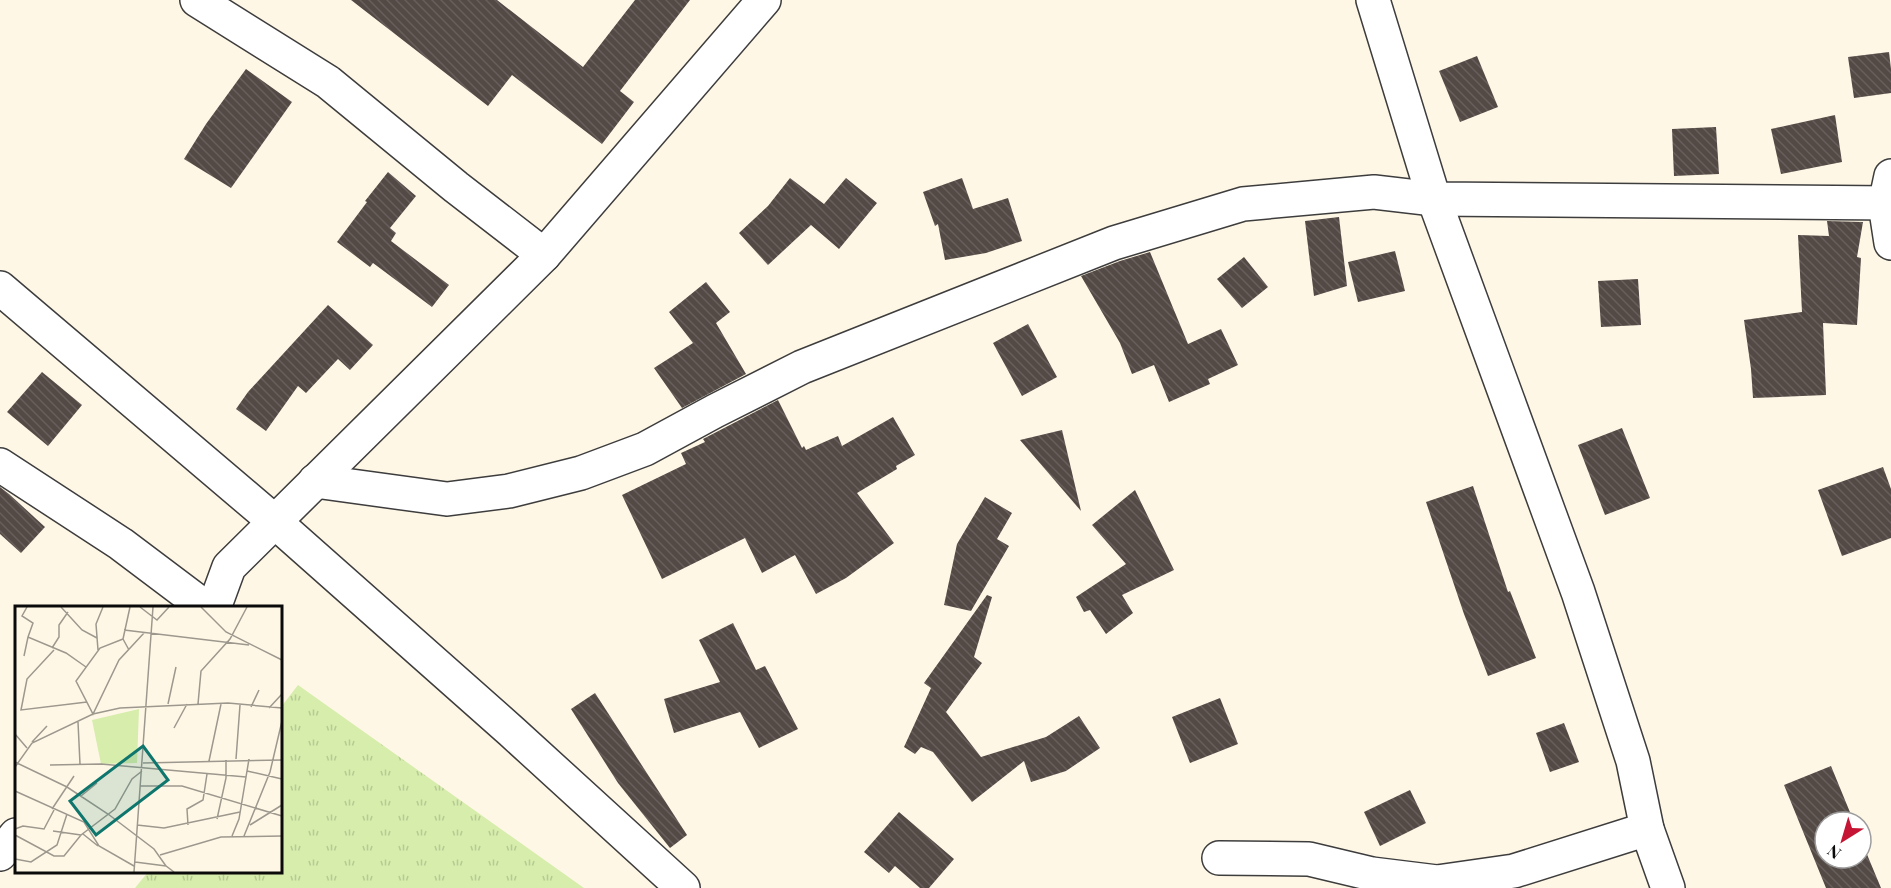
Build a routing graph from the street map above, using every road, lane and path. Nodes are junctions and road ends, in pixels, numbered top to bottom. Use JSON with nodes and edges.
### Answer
{"nodes":[{"id":1,"x":197,"y":0,"type":"edge"},
{"id":2,"x":764,"y":0,"type":"edge"},
{"id":3,"x":1373,"y":0,"type":"edge"},
{"id":4,"x":1889,"y":195,"type":"edge"},
{"id":5,"x":1434,"y":199,"type":"junction"},
{"id":6,"x":1891,"y":243,"type":"edge"},
{"id":7,"x":544,"y":255,"type":"junction"},
{"id":8,"x":0,"y":288,"type":"edge"},
{"id":9,"x":0,"y":465,"type":"edge"},
{"id":10,"x":315,"y":481,"type":"junction"},
{"id":11,"x":274,"y":521,"type":"junction"},
{"id":12,"x":203,"y":606,"type":"edge"},
{"id":13,"x":215,"y":606,"type":"edge"},
{"id":14,"x":1647,"y":829,"type":"junction"},
{"id":15,"x":15,"y":836,"type":"edge"},
{"id":16,"x":0,"y":854,"type":"edge"},
{"id":17,"x":1219,"y":858,"type":"dead end"},
{"id":18,"x":682,"y":888,"type":"edge"},
{"id":19,"x":1668,"y":888,"type":"edge"}],
"edges":[{"from":1,"to":7,"type":"street"},
{"from":2,"to":7,"type":"street"},
{"from":3,"to":5,"type":"street"},
{"from":4,"to":5,"type":"street"},
{"from":4,"to":6,"type":"street"},
{"from":5,"to":10,"type":"street"},
{"from":5,"to":14,"type":"street"},
{"from":7,"to":10,"type":"street"},
{"from":8,"to":11,"type":"street"},
{"from":9,"to":12,"type":"street"},
{"from":10,"to":11,"type":"street"},
{"from":11,"to":13,"type":"street"},
{"from":11,"to":18,"type":"street"},
{"from":14,"to":17,"type":"street"},
{"from":14,"to":19,"type":"street"},
{"from":15,"to":16,"type":"street"}]}
